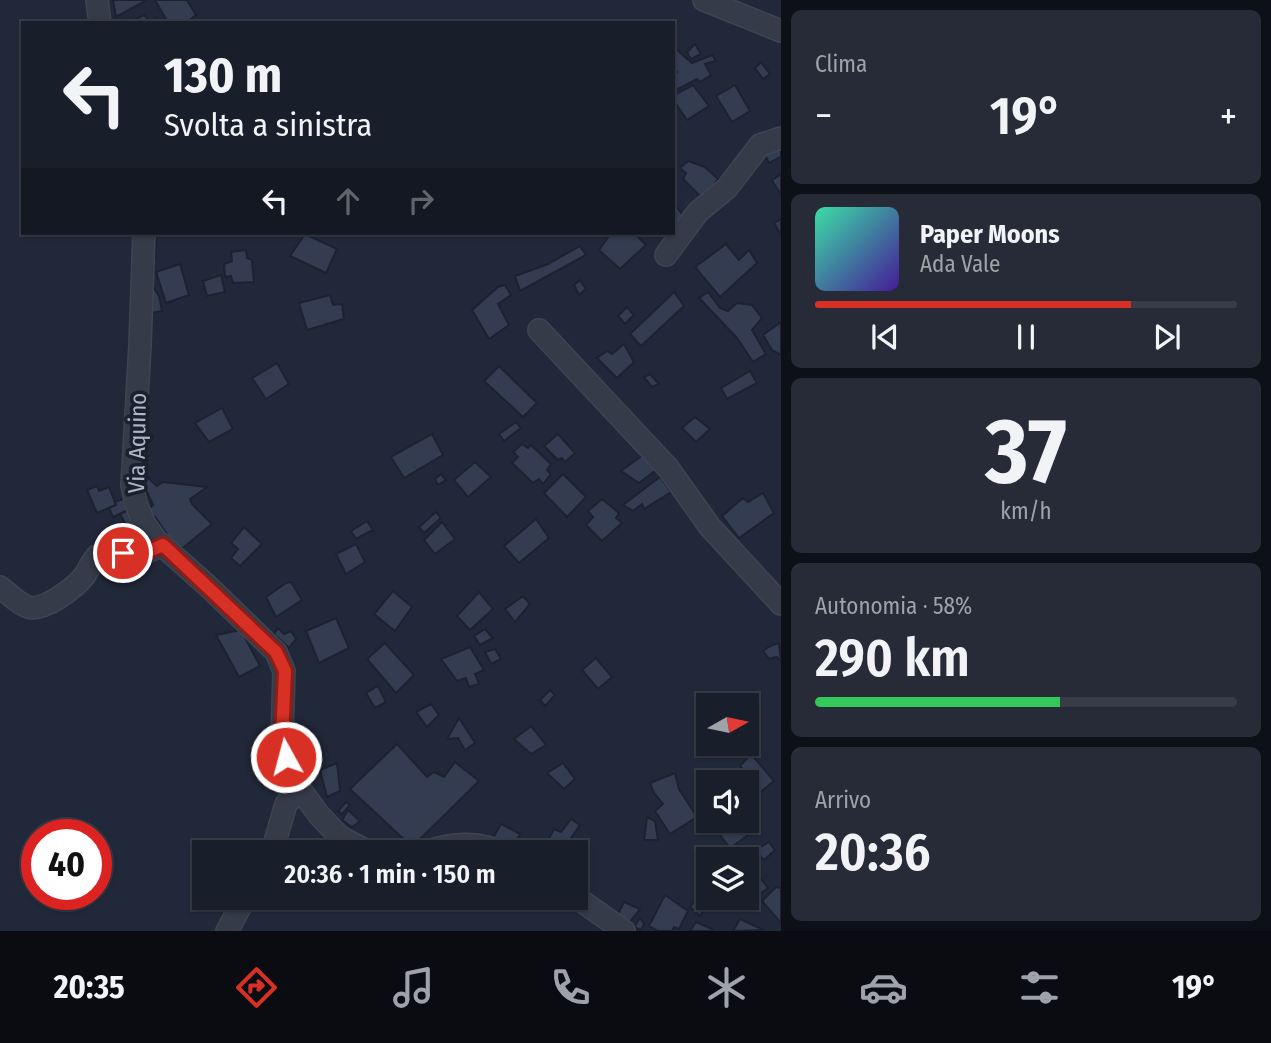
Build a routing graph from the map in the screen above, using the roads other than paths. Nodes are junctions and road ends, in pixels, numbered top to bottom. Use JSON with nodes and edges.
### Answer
{"nodes":[{"id":1,"x":97,"y":0,"type":"edge"},
{"id":2,"x":704,"y":0,"type":"edge"},
{"id":3,"x":100,"y":21,"type":"edge"},
{"id":4,"x":781,"y":31,"type":"edge"},
{"id":5,"x":781,"y":138,"type":"edge"},
{"id":6,"x":144,"y":235,"type":"edge"},
{"id":7,"x":666,"y":255,"type":"dead end"},
{"id":8,"x":539,"y":330,"type":"dead end"},
{"id":9,"x":163,"y":545,"type":"junction"},
{"id":10,"x":0,"y":587,"type":"edge"},
{"id":11,"x":781,"y":604,"type":"edge"},
{"id":12,"x":300,"y":789,"type":"junction"},
{"id":13,"x":276,"y":840,"type":"edge"},
{"id":14,"x":346,"y":840,"type":"edge"},
{"id":15,"x":588,"y":906,"type":"edge"},
{"id":16,"x":238,"y":910,"type":"edge"},
{"id":17,"x":227,"y":931,"type":"edge"},
{"id":18,"x":624,"y":931,"type":"edge"}],
"edges":[{"from":1,"to":3,"type":"street"},
{"from":2,"to":4,"type":"street"},
{"from":5,"to":7,"type":"street"},
{"from":6,"to":9,"type":"street","name":"Via Aquino"},
{"from":8,"to":11,"type":"street"},
{"from":9,"to":10,"type":"street"},
{"from":9,"to":12,"type":"street","name":"Via Aquino"},
{"from":12,"to":13,"type":"street"},
{"from":12,"to":14,"type":"street","name":"Via Aquino"},
{"from":15,"to":18,"type":"street"},
{"from":16,"to":17,"type":"street"}]}
